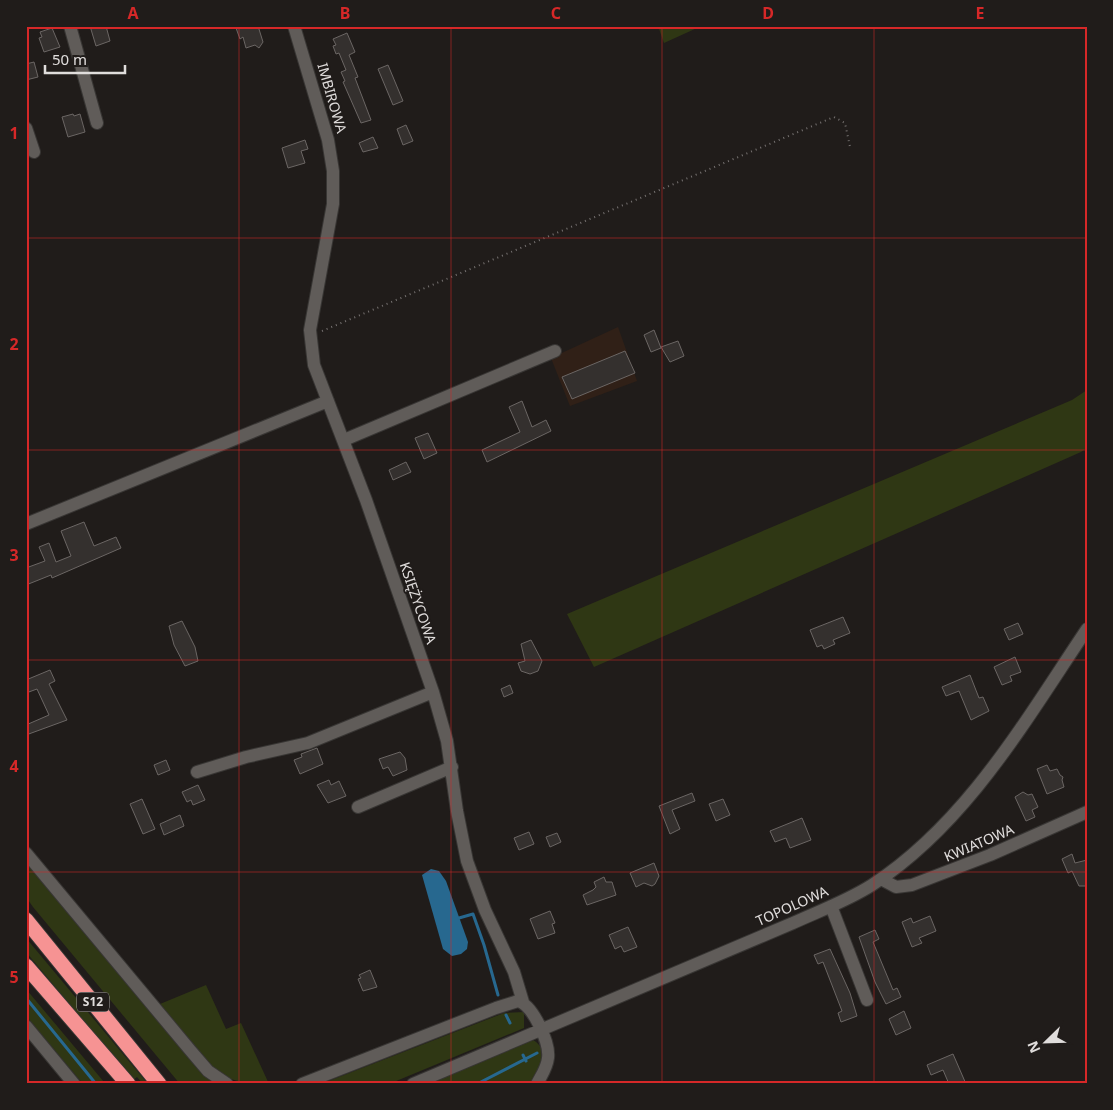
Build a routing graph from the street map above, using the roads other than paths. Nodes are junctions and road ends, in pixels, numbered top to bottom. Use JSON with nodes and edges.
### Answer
{"nodes":[{"id":1,"x":70,"y":26,"type":"edge"},
{"id":2,"x":294,"y":26,"type":"edge"},
{"id":3,"x":97,"y":123,"type":"dead end"},
{"id":4,"x":26,"y":128,"type":"edge"},
{"id":5,"x":34,"y":152,"type":"dead end"},
{"id":6,"x":334,"y":180,"type":"joint"},
{"id":7,"x":556,"y":351,"type":"dead end"},
{"id":8,"x":328,"y":401,"type":"junction"},
{"id":9,"x":344,"y":440,"type":"junction"},
{"id":10,"x":26,"y":524,"type":"edge"},
{"id":11,"x":1087,"y":629,"type":"edge"},
{"id":12,"x":433,"y":692,"type":"junction"},
{"id":13,"x":452,"y":767,"type":"junction"},
{"id":14,"x":197,"y":772,"type":"dead end"},
{"id":15,"x":358,"y":807,"type":"dead end"},
{"id":16,"x":1087,"y":812,"type":"edge"},
{"id":17,"x":26,"y":853,"type":"edge"},
{"id":18,"x":881,"y":879,"type":"junction"},
{"id":19,"x":831,"y":906,"type":"junction"},
{"id":20,"x":26,"y":920,"type":"edge"},
{"id":21,"x":26,"y":966,"type":"edge"},
{"id":22,"x":867,"y":1000,"type":"dead end"},
{"id":23,"x":523,"y":1002,"type":"junction"},
{"id":24,"x":26,"y":1026,"type":"edge"},
{"id":25,"x":540,"y":1030,"type":"junction"},
{"id":26,"x":74,"y":1084,"type":"edge"},
{"id":27,"x":128,"y":1084,"type":"edge"},
{"id":28,"x":159,"y":1084,"type":"edge"},
{"id":29,"x":227,"y":1084,"type":"edge"},
{"id":30,"x":302,"y":1084,"type":"edge"},
{"id":31,"x":413,"y":1084,"type":"edge"},
{"id":32,"x":537,"y":1084,"type":"edge"}],
"edges":[{"from":1,"to":3,"type":"street"},
{"from":2,"to":6,"type":"street","name":"IMBIROWA"},
{"from":4,"to":5,"type":"street"},
{"from":6,"to":8,"type":"street","name":"KSIĘŻYCOWA"},
{"from":7,"to":9,"type":"street"},
{"from":8,"to":9,"type":"street","name":"KSIĘŻYCOWA"},
{"from":8,"to":10,"type":"street"},
{"from":9,"to":12,"type":"street","name":"KSIĘŻYCOWA"},
{"from":11,"to":18,"type":"street","name":"TOPOLOWA"},
{"from":12,"to":13,"type":"street","name":"KSIĘŻYCOWA"},
{"from":12,"to":14,"type":"street"},
{"from":13,"to":15,"type":"street"},
{"from":13,"to":23,"type":"street","name":"KSIĘŻYCOWA"},
{"from":16,"to":18,"type":"street","name":"KWIATOWA"},
{"from":17,"to":29,"type":"street"},
{"from":18,"to":19,"type":"street","name":"TOPOLOWA"},
{"from":19,"to":22,"type":"street"},
{"from":19,"to":25,"type":"street","name":"TOPOLOWA"},
{"from":20,"to":28,"type":"highway","number":"S12"},
{"from":21,"to":27,"type":"highway","number":"S12"},
{"from":23,"to":25,"type":"street","name":"KSIĘŻYCOWA"},
{"from":23,"to":30,"type":"street"},
{"from":24,"to":26,"type":"street"},
{"from":25,"to":31,"type":"street","name":"TOPOLOWA"},
{"from":25,"to":32,"type":"street","name":"KSIĘŻYCOWA"}]}
